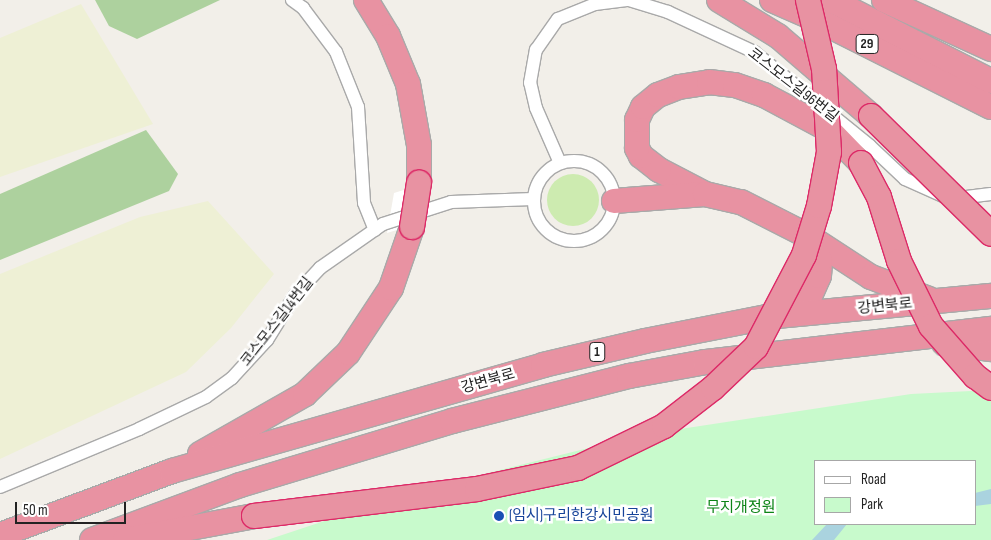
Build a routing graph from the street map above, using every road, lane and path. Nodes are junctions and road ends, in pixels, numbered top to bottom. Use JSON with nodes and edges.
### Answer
{"nodes":[{"id":1,"x":292,"y":0,"type":"edge"},
{"id":2,"x":366,"y":0,"type":"edge"},
{"id":3,"x":719,"y":0,"type":"edge"},
{"id":4,"x":772,"y":0,"type":"edge"},
{"id":5,"x":808,"y":0,"type":"edge"},
{"id":6,"x":831,"y":0,"type":"edge"},
{"id":7,"x":884,"y":0,"type":"edge"},
{"id":8,"x":991,"y":49,"type":"edge"},
{"id":9,"x":991,"y":81,"type":"edge"},
{"id":10,"x":991,"y":107,"type":"edge"},
{"id":11,"x":560,"y":163,"type":"junction"},
{"id":12,"x":705,"y":194,"type":"junction"},
{"id":13,"x":991,"y":194,"type":"edge"},
{"id":14,"x":533,"y":199,"type":"junction"},
{"id":15,"x":614,"y":201,"type":"junction"},
{"id":16,"x":375,"y":230,"type":"junction"},
{"id":17,"x":991,"y":234,"type":"edge"},
{"id":18,"x":808,"y":236,"type":"junction"},
{"id":19,"x":991,"y":296,"type":"edge"},
{"id":20,"x":933,"y":301,"type":"junction"},
{"id":21,"x":767,"y":317,"type":"junction"},
{"id":22,"x":991,"y":328,"type":"edge"},
{"id":23,"x":905,"y":339,"type":"junction"},
{"id":24,"x":991,"y":349,"type":"edge"},
{"id":25,"x":991,"y":388,"type":"edge"},
{"id":26,"x":172,"y":470,"type":"junction"},
{"id":27,"x":0,"y":487,"type":"edge"},
{"id":28,"x":0,"y":535,"type":"edge"},
{"id":29,"x":92,"y":540,"type":"edge"},
{"id":30,"x":125,"y":540,"type":"edge"}],
"edges":[{"from":1,"to":16,"type":"street"},
{"from":2,"to":26,"type":"highway","bridge":true},
{"from":3,"to":17,"type":"highway","bridge":true},
{"from":4,"to":10,"type":"highway","number":"29"},
{"from":5,"to":30,"type":"highway","bridge":true},
{"from":6,"to":9,"type":"highway","number":"29"},
{"from":7,"to":8,"type":"highway"},
{"from":11,"to":13,"type":"street","name":"코스모스길96번길"},
{"from":11,"to":14,"type":"street"},
{"from":11,"to":15,"type":"street"},
{"from":12,"to":15,"type":"highway"},
{"from":12,"to":18,"type":"highway"},
{"from":12,"to":25,"type":"highway","bridge":true},
{"from":14,"to":15,"type":"street"},
{"from":14,"to":16,"type":"street","name":"코스모스길14번길"},
{"from":16,"to":27,"type":"street","name":"코스모스길14번길"},
{"from":18,"to":20,"type":"highway"},
{"from":18,"to":21,"type":"highway"},
{"from":19,"to":20,"type":"highway","name":"강변북로","number":"1"},
{"from":20,"to":21,"type":"highway","name":"강변북로","number":"1"},
{"from":21,"to":26,"type":"highway","name":"강변북로","number":"1"},
{"from":22,"to":23,"type":"highway","name":"강변북로","number":"1"},
{"from":23,"to":24,"type":"highway"},
{"from":23,"to":29,"type":"highway","name":"강변북로","number":"1"},
{"from":26,"to":28,"type":"highway","name":"강변북로","number":"1"}]}
